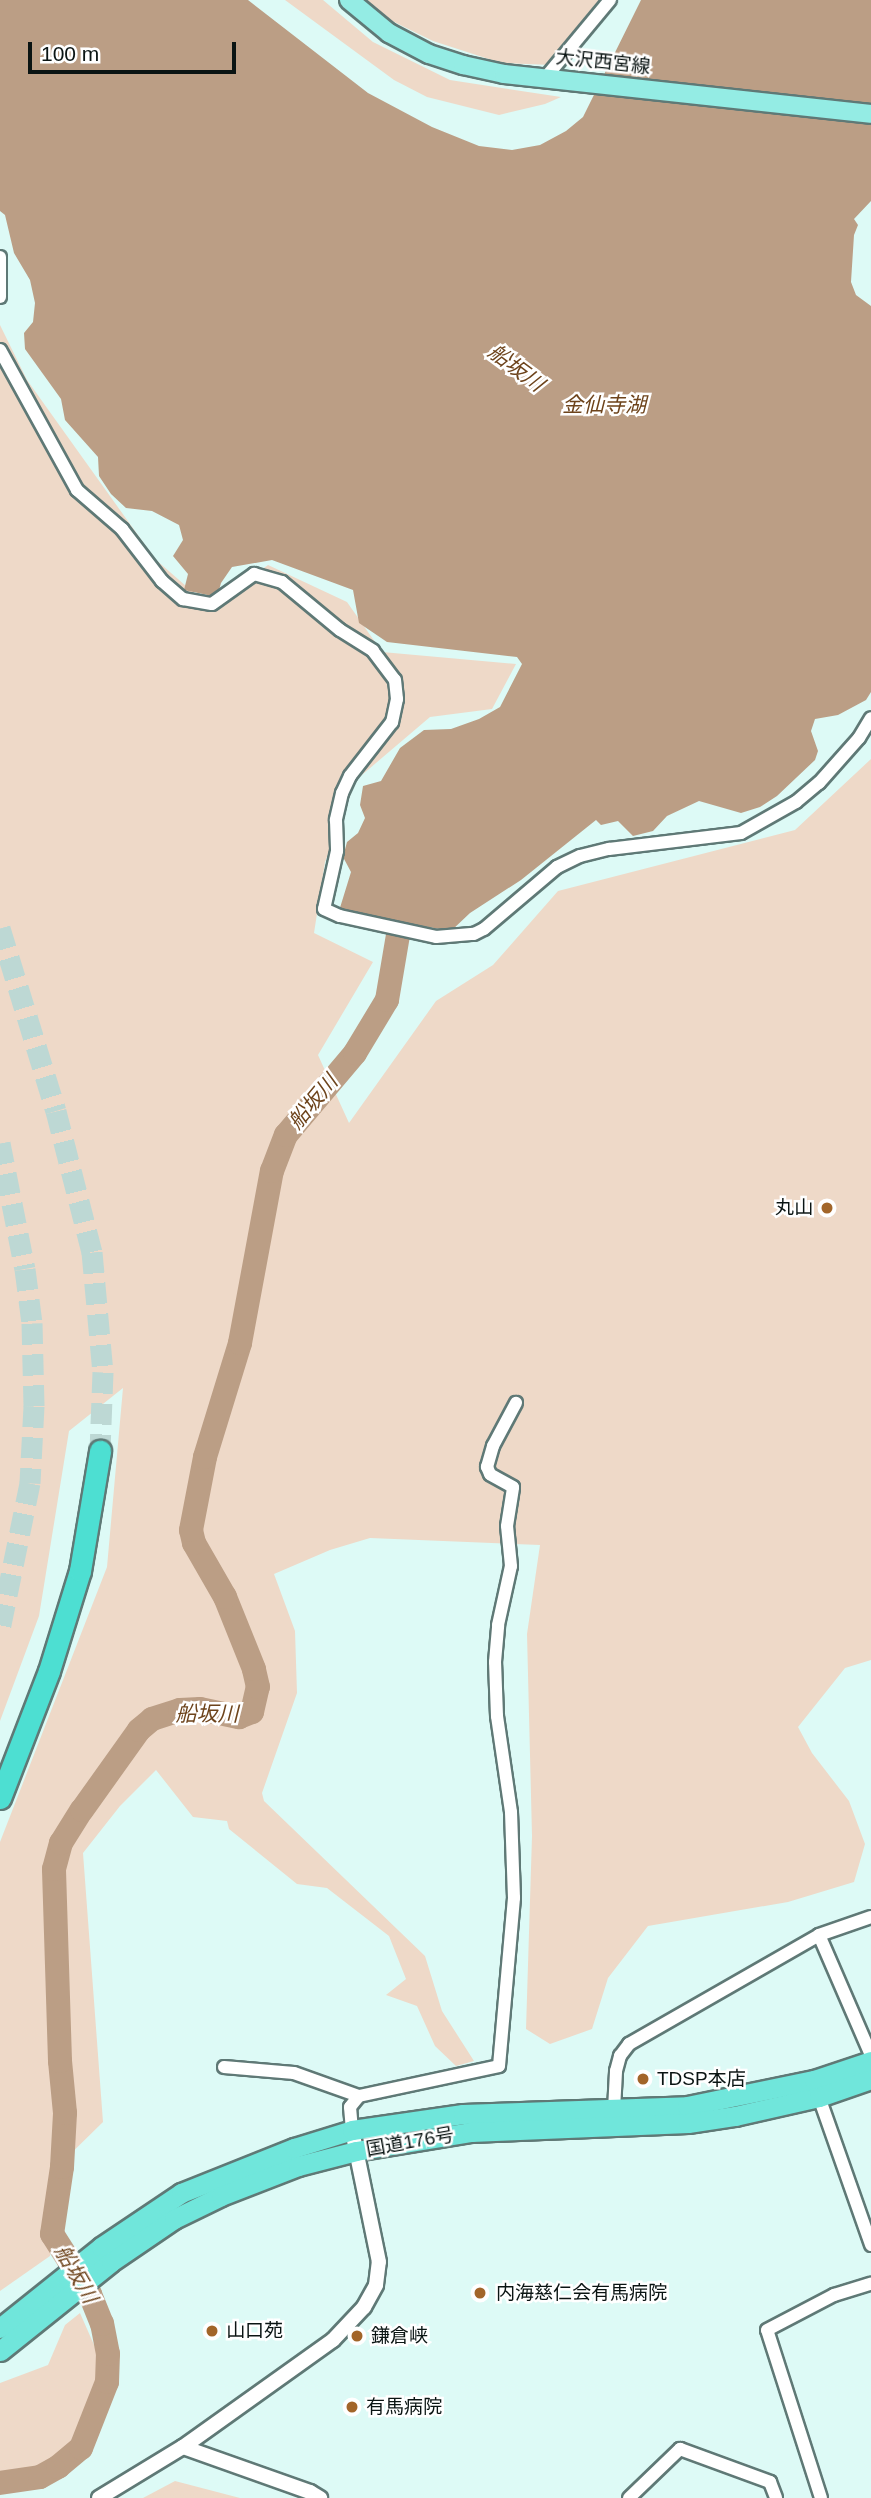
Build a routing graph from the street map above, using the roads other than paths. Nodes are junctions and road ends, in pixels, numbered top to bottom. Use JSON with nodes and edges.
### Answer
{"nodes":[{"id":1,"x":349,"y":0,"type":"edge"},
{"id":2,"x":610,"y":0,"type":"edge"},
{"id":3,"x":546,"y":77,"type":"junction"},
{"id":4,"x":871,"y":114,"type":"edge"},
{"id":5,"x":0,"y":257,"type":"edge"},
{"id":6,"x":0,"y":297,"type":"edge"},
{"id":7,"x":0,"y":350,"type":"edge"},
{"id":8,"x":871,"y":718,"type":"edge"},
{"id":9,"x":516,"y":1403,"type":"dead end"},
{"id":10,"x":100,"y":1451,"type":"tunnel mouth"},
{"id":11,"x":49,"y":1671,"type":"junction"},
{"id":12,"x":0,"y":1768,"type":"edge"},
{"id":13,"x":0,"y":1798,"type":"edge"},
{"id":14,"x":871,"y":1917,"type":"edge"},
{"id":15,"x":819,"y":1935,"type":"junction"},
{"id":16,"x":871,"y":2055,"type":"edge"},
{"id":17,"x":871,"y":2061,"type":"edge"},
{"id":18,"x":224,"y":2067,"type":"dead end"},
{"id":19,"x":871,"y":2079,"type":"edge"},
{"id":20,"x":359,"y":2096,"type":"junction"},
{"id":21,"x":819,"y":2097,"type":"junction"},
{"id":22,"x":614,"y":2110,"type":"junction"},
{"id":23,"x":352,"y":2130,"type":"junction"},
{"id":24,"x":356,"y":2151,"type":"junction"},
{"id":25,"x":865,"y":2209,"type":"edge"},
{"id":26,"x":871,"y":2245,"type":"edge"},
{"id":27,"x":115,"y":2248,"type":"junction"},
{"id":28,"x":871,"y":2284,"type":"edge"},
{"id":29,"x":60,"y":2290,"type":"junction"},
{"id":30,"x":0,"y":2328,"type":"edge"},
{"id":31,"x":0,"y":2351,"type":"edge"},
{"id":32,"x":183,"y":2447,"type":"junction"},
{"id":33,"x":99,"y":2498,"type":"edge"},
{"id":34,"x":320,"y":2498,"type":"edge"},
{"id":35,"x":629,"y":2498,"type":"edge"},
{"id":36,"x":776,"y":2498,"type":"edge"},
{"id":37,"x":821,"y":2498,"type":"edge"}],
"edges":[{"from":1,"to":3,"type":"main road","name":"大沢西宮線"},
{"from":2,"to":3,"type":"street"},
{"from":3,"to":4,"type":"main road","name":"大沢西宮線"},
{"from":5,"to":6,"type":"street"},
{"from":7,"to":8,"type":"street"},
{"from":9,"to":20,"type":"street"},
{"from":10,"to":11,"type":"highway"},
{"from":11,"to":12,"type":"highway"},
{"from":11,"to":13,"type":"highway"},
{"from":14,"to":15,"type":"street"},
{"from":15,"to":16,"type":"street"},
{"from":15,"to":22,"type":"street"},
{"from":17,"to":22,"type":"highway","name":"国道176号"},
{"from":18,"to":20,"type":"street"},
{"from":19,"to":21,"type":"highway","name":"国道176号"},
{"from":20,"to":23,"type":"street"},
{"from":21,"to":24,"type":"highway","name":"国道176号"},
{"from":21,"to":25,"type":"street"},
{"from":22,"to":23,"type":"highway","name":"国道176号"},
{"from":23,"to":24,"type":"street"},
{"from":23,"to":27,"type":"highway","name":"国道176号"},
{"from":24,"to":27,"type":"highway","name":"国道176号"},
{"from":24,"to":32,"type":"street"},
{"from":25,"to":26,"type":"street"},
{"from":27,"to":29,"type":"highway","name":"国道176号"},
{"from":28,"to":37,"type":"street"},
{"from":29,"to":30,"type":"highway","name":"国道176号"},
{"from":29,"to":31,"type":"highway","name":"国道176号"},
{"from":32,"to":33,"type":"street"},
{"from":32,"to":34,"type":"street"},
{"from":35,"to":36,"type":"street"}]}
